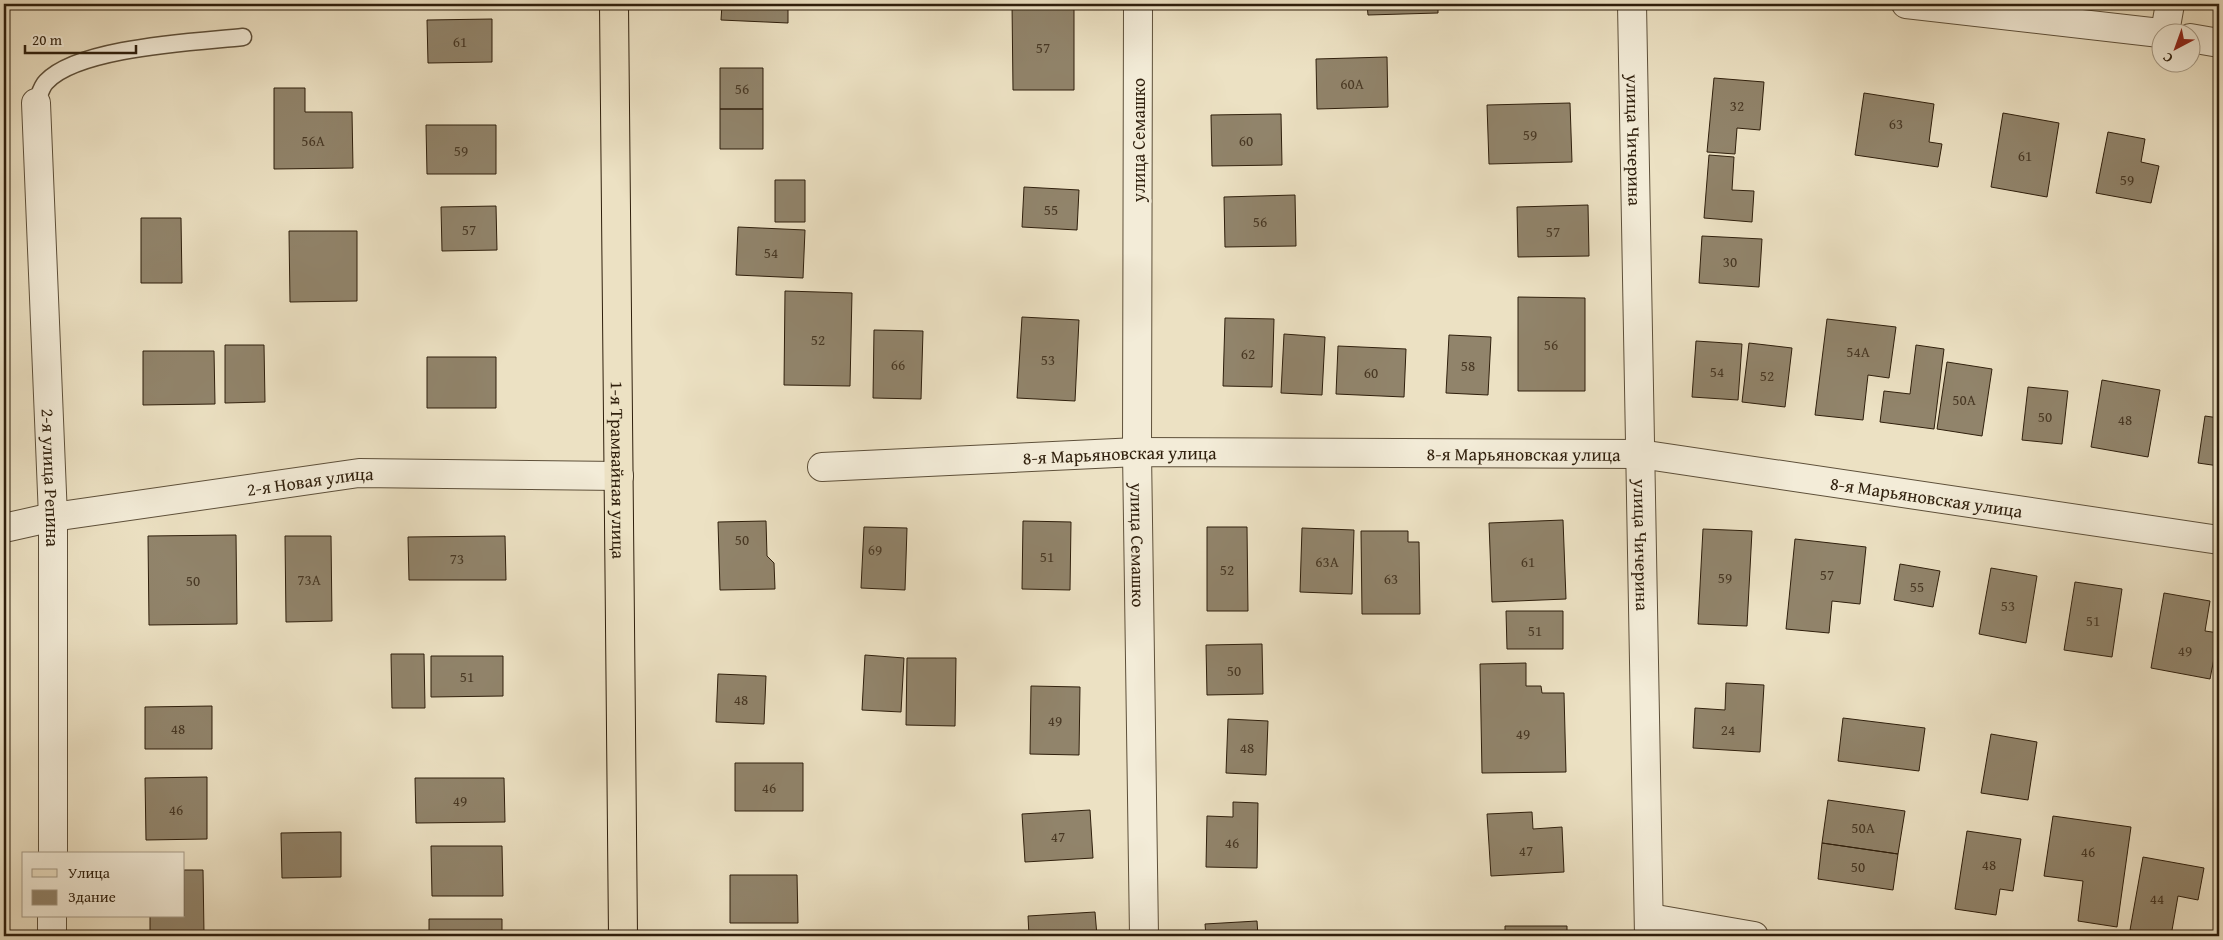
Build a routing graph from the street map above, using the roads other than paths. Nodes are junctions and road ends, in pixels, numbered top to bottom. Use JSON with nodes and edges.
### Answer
{"nodes":[{"id":1,"x":614,"y":4,"type":"edge"},
{"id":2,"x":1138,"y":4,"type":"edge"},
{"id":3,"x":1632,"y":4,"type":"edge"},
{"id":4,"x":1906,"y":4,"type":"edge"},
{"id":5,"x":2170,"y":4,"type":"edge"},
{"id":6,"x":2167,"y":22,"type":"edge"},
{"id":7,"x":2150,"y":32,"type":"edge"},
{"id":8,"x":243,"y":36,"type":"dead end"},
{"id":9,"x":2200,"y":40,"type":"edge"},
{"id":10,"x":2219,"y":43,"type":"edge"},
{"id":11,"x":36,"y":103,"type":"joint"},
{"id":12,"x":1138,"y":452,"type":"junction"},
{"id":13,"x":1640,"y":454,"type":"junction"},
{"id":14,"x":822,"y":467,"type":"dead end"},
{"id":15,"x":619,"y":476,"type":"junction"},
{"id":16,"x":53,"y":517,"type":"junction"},
{"id":17,"x":4,"y":528,"type":"edge"},
{"id":18,"x":2219,"y":540,"type":"edge"},
{"id":19,"x":52,"y":852,"type":"edge"},
{"id":20,"x":52,"y":918,"type":"edge"},
{"id":21,"x":1649,"y":927,"type":"edge"},
{"id":22,"x":52,"y":936,"type":"edge"},
{"id":23,"x":623,"y":936,"type":"edge"},
{"id":24,"x":1144,"y":936,"type":"edge"},
{"id":25,"x":1754,"y":936,"type":"edge"}],
"edges":[{"from":1,"to":15,"type":"main road","name":"1-я Трамвайная улица"},
{"from":2,"to":12,"type":"street","name":"улица Семашко"},
{"from":3,"to":13,"type":"street","name":"улица Чичерина"},
{"from":4,"to":7,"type":"street"},
{"from":5,"to":6,"type":"street"},
{"from":8,"to":11,"type":"lane"},
{"from":9,"to":10,"type":"street"},
{"from":11,"to":16,"type":"street","name":"2-я улица Репина"},
{"from":12,"to":13,"type":"street","name":"8-я Марьяновская улица"},
{"from":12,"to":14,"type":"street","name":"8-я Марьяновская улица"},
{"from":12,"to":24,"type":"street","name":"улица Семашко"},
{"from":13,"to":18,"type":"street","name":"8-я Марьяновская улица"},
{"from":13,"to":21,"type":"street","name":"улица Чичерина"},
{"from":15,"to":16,"type":"street","name":"2-я Новая улица"},
{"from":15,"to":23,"type":"main road","name":"1-я Трамвайная улица"},
{"from":16,"to":17,"type":"street","name":"2-я Новая улица"},
{"from":16,"to":19,"type":"street","name":"2-я улица Репина"},
{"from":20,"to":22,"type":"street"},
{"from":21,"to":25,"type":"street"}]}
